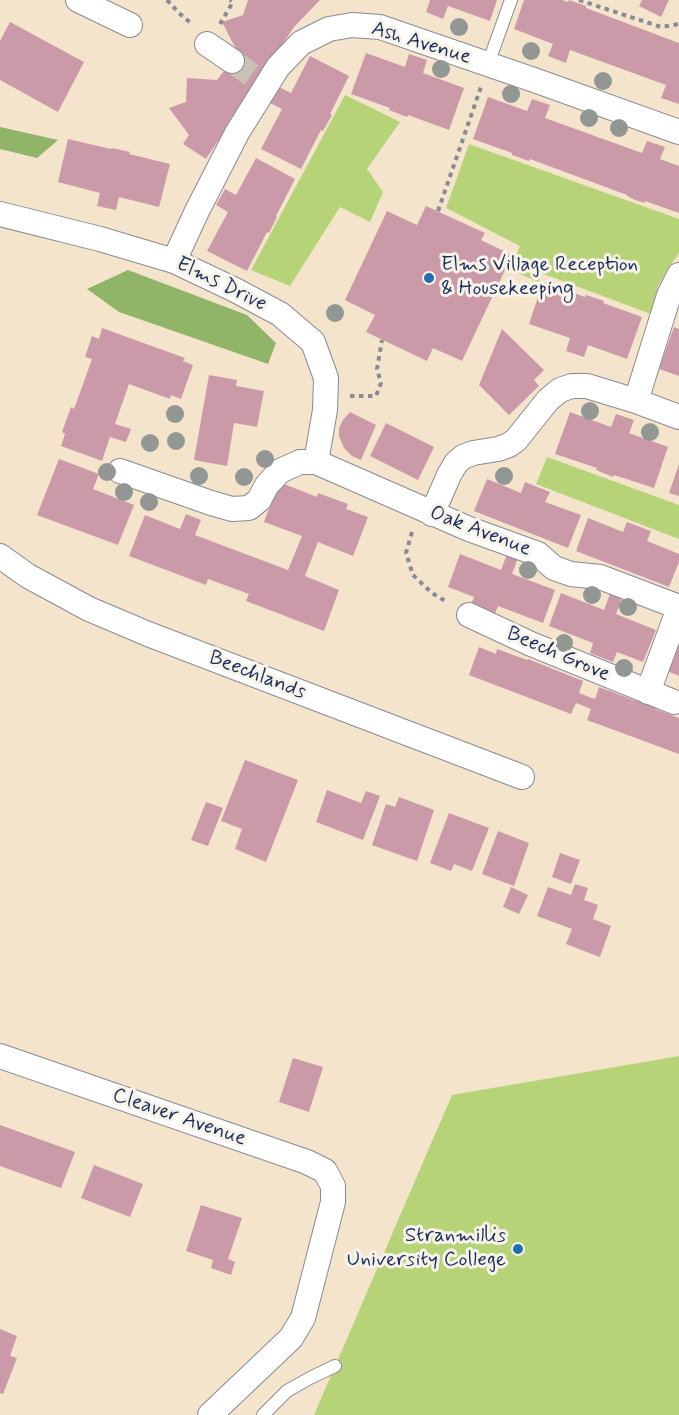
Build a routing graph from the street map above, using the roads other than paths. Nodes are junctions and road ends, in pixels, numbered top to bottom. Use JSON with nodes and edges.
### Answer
{"nodes":[{"id":1,"x":78,"y":0,"type":"edge"},
{"id":2,"x":511,"y":0,"type":"edge"},
{"id":3,"x":130,"y":25,"type":"dead end"},
{"id":4,"x":207,"y":44,"type":"road end"},
{"id":5,"x":232,"y":61,"type":"tunnel mouth"},
{"id":6,"x":488,"y":64,"type":"junction"},
{"id":7,"x":679,"y":132,"type":"edge"},
{"id":8,"x":0,"y":214,"type":"edge"},
{"id":9,"x":174,"y":261,"type":"junction"},
{"id":10,"x":679,"y":275,"type":"edge"},
{"id":11,"x":636,"y":401,"type":"junction"},
{"id":12,"x":679,"y":417,"type":"edge"},
{"id":13,"x":316,"y":462,"type":"junction"},
{"id":14,"x":120,"y":471,"type":"dead end"},
{"id":15,"x":425,"y":511,"type":"junction"},
{"id":16,"x":0,"y":556,"type":"edge"},
{"id":17,"x":679,"y":607,"type":"edge"},
{"id":18,"x":469,"y":615,"type":"road end"},
{"id":19,"x":648,"y":692,"type":"junction"},
{"id":20,"x":674,"y":702,"type":"dead end"},
{"id":21,"x":522,"y":777,"type":"dead end"},
{"id":22,"x":0,"y":1056,"type":"edge"},
{"id":23,"x":335,"y":1366,"type":"dead end"},
{"id":24,"x":210,"y":1415,"type":"edge"},
{"id":25,"x":262,"y":1415,"type":"edge"}],
"edges":[{"from":1,"to":3,"type":"street"},
{"from":2,"to":6,"type":"lane"},
{"from":4,"to":5,"type":"street"},
{"from":6,"to":7,"type":"street","name":"Ash Avenue"},
{"from":6,"to":9,"type":"street","name":"Ash Avenue"},
{"from":8,"to":9,"type":"street","name":"Elms Drive"},
{"from":9,"to":13,"type":"street","name":"Elms Drive"},
{"from":10,"to":11,"type":"street"},
{"from":11,"to":12,"type":"street"},
{"from":11,"to":15,"type":"street"},
{"from":13,"to":14,"type":"street"},
{"from":13,"to":15,"type":"street","name":"Oak Avenue"},
{"from":15,"to":17,"type":"street","name":"Oak Avenue"},
{"from":16,"to":21,"type":"street","name":"Beechlands"},
{"from":17,"to":19,"type":"street"},
{"from":18,"to":19,"type":"street","name":"Beech Grove"},
{"from":19,"to":20,"type":"street","name":"Beech Grove"},
{"from":22,"to":24,"type":"street","name":"Cleaver Avenue"},
{"from":23,"to":25,"type":"lane"}]}
